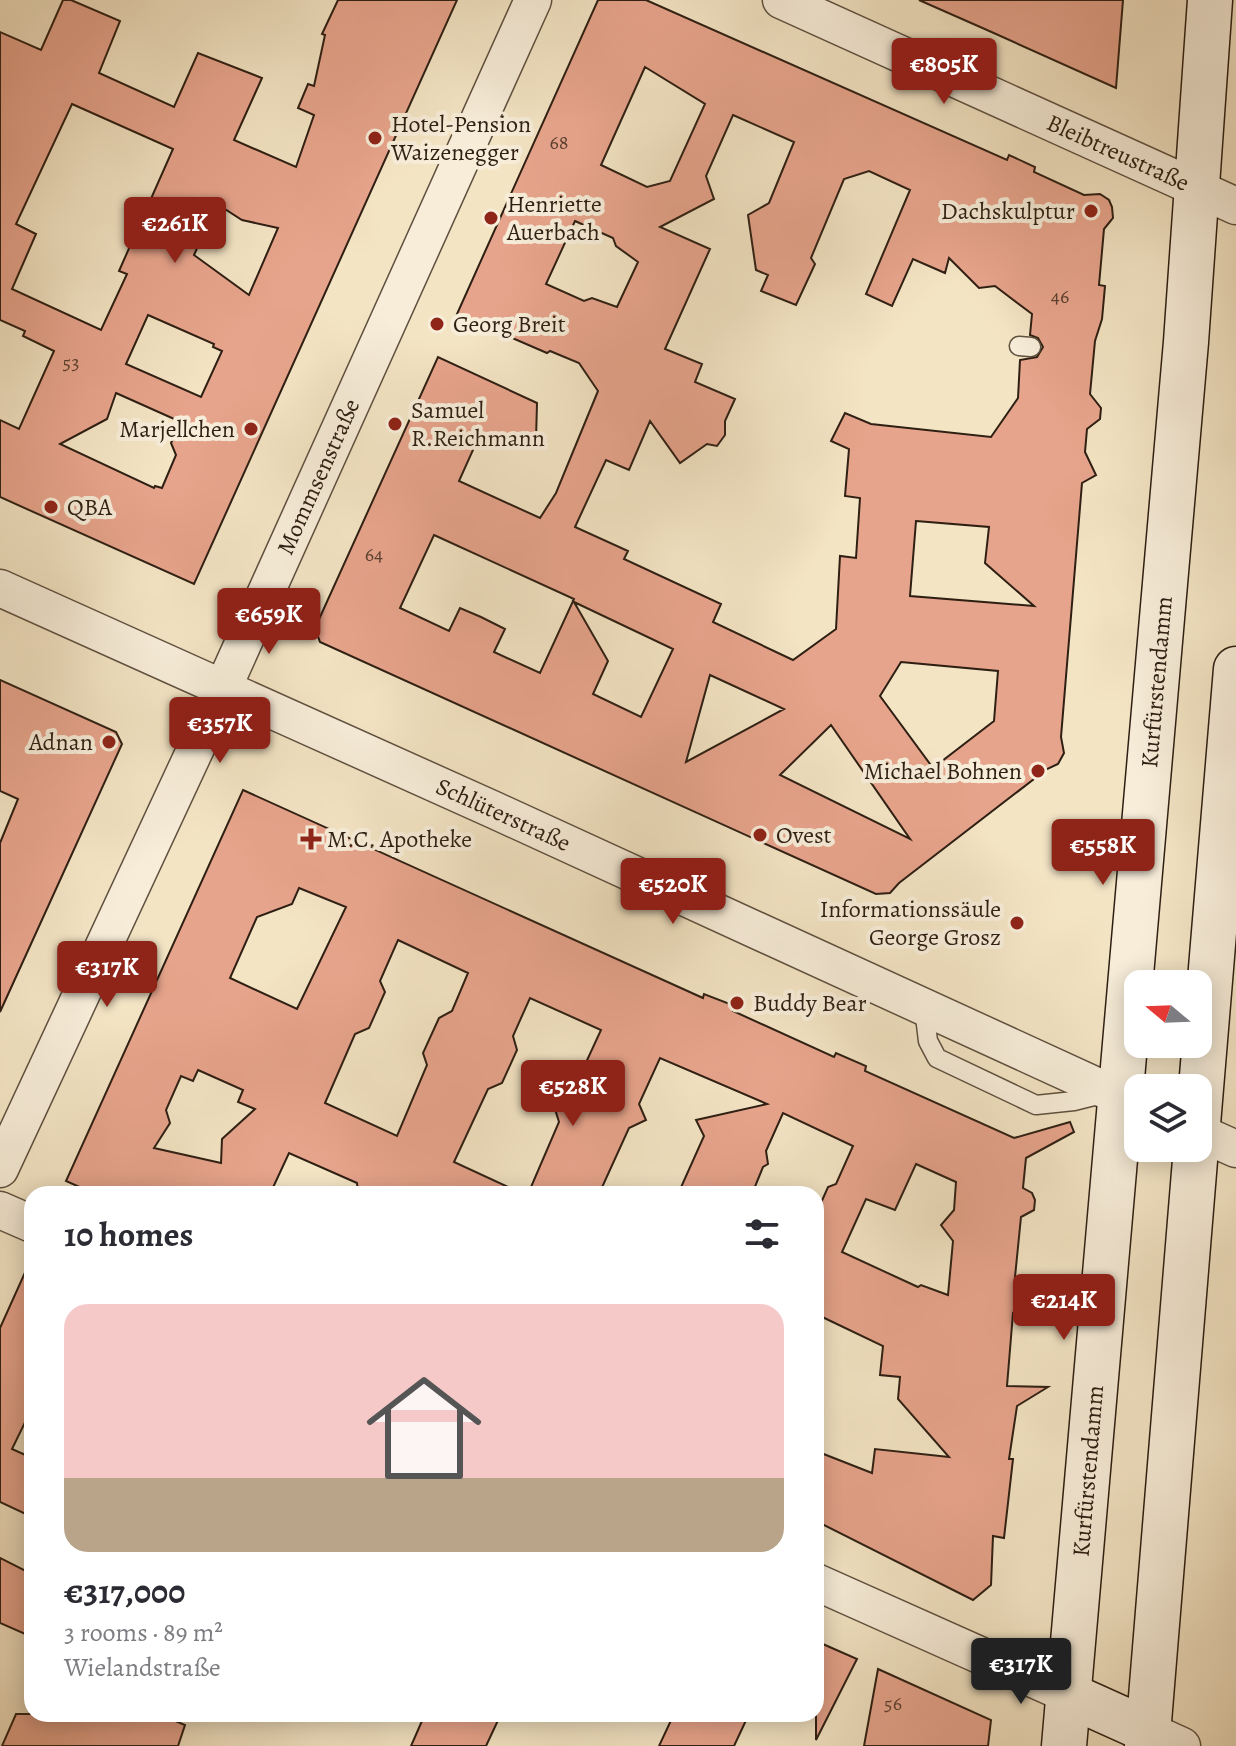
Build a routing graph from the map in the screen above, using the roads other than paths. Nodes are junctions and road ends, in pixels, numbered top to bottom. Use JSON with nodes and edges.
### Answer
{"nodes":[{"id":1,"x":533,"y":0,"type":"edge"},
{"id":2,"x":781,"y":0,"type":"edge"},
{"id":3,"x":1210,"y":0,"type":"edge"},
{"id":4,"x":1195,"y":187,"type":"junction"},
{"id":5,"x":1236,"y":206,"type":"edge"},
{"id":6,"x":0,"y":588,"type":"edge"},
{"id":7,"x":1236,"y":669,"type":"edge"},
{"id":8,"x":222,"y":689,"type":"junction"},
{"id":9,"x":1202,"y":1074,"type":"edge"},
{"id":10,"x":1122,"y":1098,"type":"edge"},
{"id":11,"x":1212,"y":1138,"type":"edge"},
{"id":12,"x":1236,"y":1149,"type":"edge"},
{"id":13,"x":1195,"y":1162,"type":"edge"},
{"id":14,"x":0,"y":1169,"type":"edge"},
{"id":15,"x":0,"y":1210,"type":"edge"},
{"id":16,"x":24,"y":1220,"type":"edge"},
{"id":17,"x":824,"y":1586,"type":"edge"},
{"id":18,"x":1069,"y":1695,"type":"junction"},
{"id":19,"x":1159,"y":1741,"type":"edge"},
{"id":20,"x":1064,"y":1746,"type":"edge"}],
"edges":[{"from":1,"to":8,"type":"street","name":"Mommsenstraße"},
{"from":2,"to":4,"type":"street","name":"Bleibtreustraße"},
{"from":3,"to":4,"type":"main road","name":"Kurfürstendamm"},
{"from":4,"to":5,"type":"street","name":"Bleibtreustraße"},
{"from":4,"to":10,"type":"main road","name":"Kurfürstendamm"},
{"from":6,"to":8,"type":"street","name":"Schlüterstraße"},
{"from":7,"to":9,"type":"main road"},
{"from":8,"to":10,"type":"street","name":"Schlüterstraße"},
{"from":8,"to":14,"type":"street","name":"Mommsenstraße"},
{"from":10,"to":18,"type":"main road","name":"Kurfürstendamm"},
{"from":11,"to":12,"type":"street"},
{"from":13,"to":19,"type":"main road"},
{"from":15,"to":16,"type":"street"},
{"from":17,"to":18,"type":"street"},
{"from":18,"to":19,"type":"main road"},
{"from":18,"to":20,"type":"main road","name":"Kurfürstendamm"}]}
